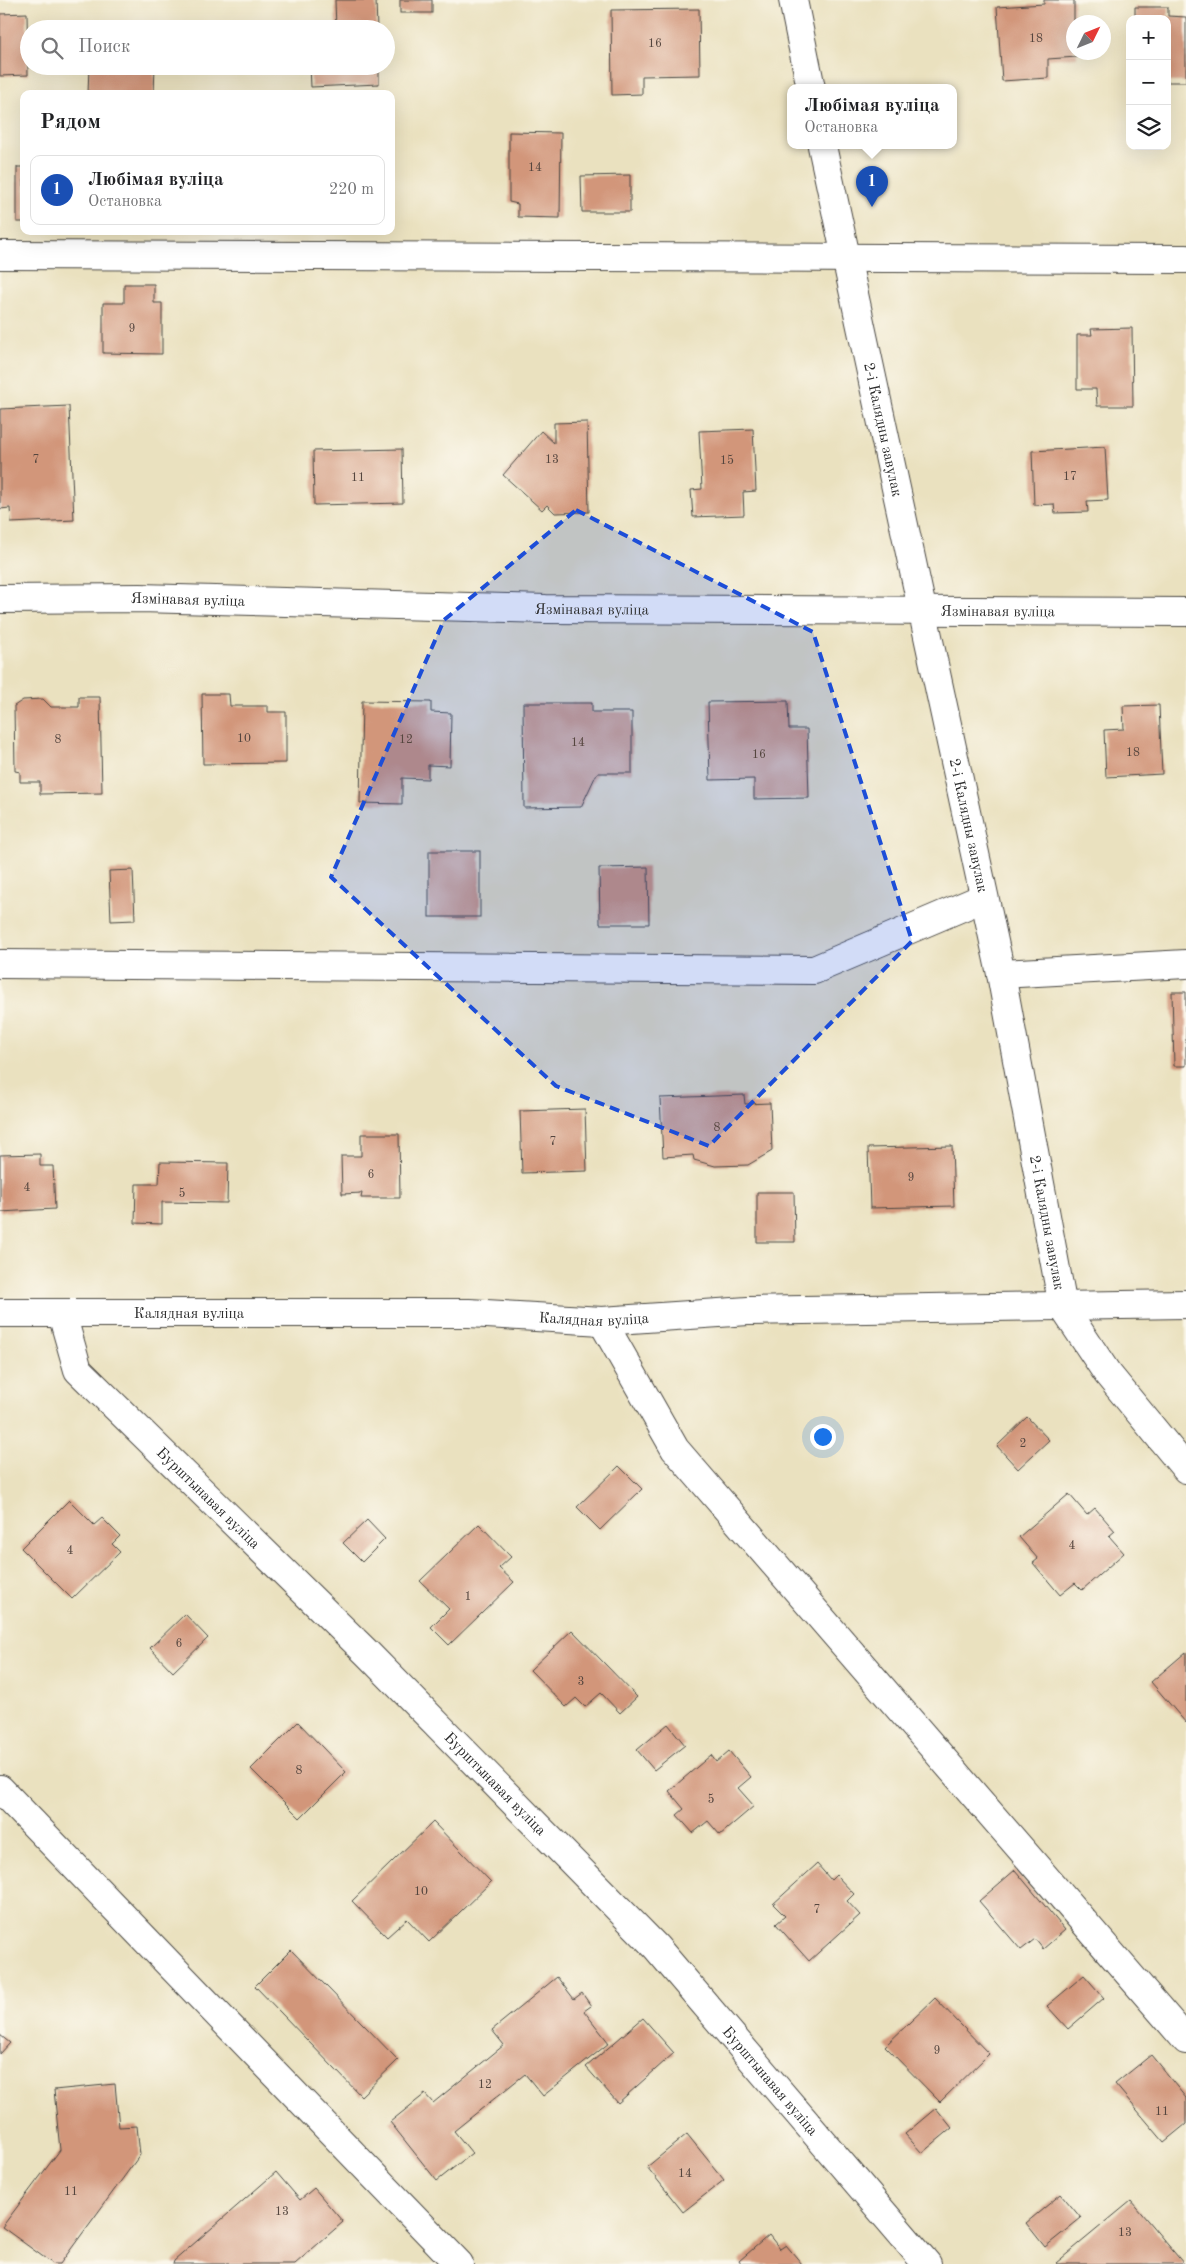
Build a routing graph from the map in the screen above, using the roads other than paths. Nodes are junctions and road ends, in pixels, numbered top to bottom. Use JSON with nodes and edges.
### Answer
{"nodes":[{"id":1,"x":793,"y":0,"type":"edge"},
{"id":2,"x":810,"y":84,"type":"edge"},
{"id":3,"x":823,"y":149,"type":"edge"},
{"id":4,"x":0,"y":255,"type":"edge"},
{"id":5,"x":845,"y":258,"type":"junction"},
{"id":6,"x":1186,"y":259,"type":"edge"},
{"id":7,"x":0,"y":600,"type":"edge"},
{"id":8,"x":922,"y":612,"type":"junction"},
{"id":9,"x":1186,"y":612,"type":"edge"},
{"id":10,"x":983,"y":898,"type":"junction"},
{"id":11,"x":0,"y":964,"type":"edge"},
{"id":12,"x":1186,"y":964,"type":"edge"},
{"id":13,"x":1000,"y":974,"type":"junction"},
{"id":14,"x":1186,"y":1304,"type":"edge"},
{"id":15,"x":1062,"y":1307,"type":"junction"},
{"id":16,"x":0,"y":1313,"type":"edge"},
{"id":17,"x":62,"y":1314,"type":"junction"},
{"id":18,"x":602,"y":1321,"type":"junction"},
{"id":19,"x":1186,"y":1469,"type":"edge"},
{"id":20,"x":0,"y":1790,"type":"edge"},
{"id":21,"x":1186,"y":2040,"type":"edge"},
{"id":22,"x":459,"y":2264,"type":"edge"},
{"id":23,"x":927,"y":2264,"type":"edge"}],
"edges":[{"from":1,"to":2,"type":"street"},
{"from":3,"to":5,"type":"street","name":"2-і Калядны завулак"},
{"from":4,"to":5,"type":"street"},
{"from":5,"to":6,"type":"street"},
{"from":5,"to":8,"type":"street","name":"2-і Калядны завулак"},
{"from":7,"to":8,"type":"street","name":"Язмінавая вуліца"},
{"from":8,"to":9,"type":"street","name":"Язмінавая вуліца"},
{"from":8,"to":10,"type":"street","name":"2-і Калядны завулак"},
{"from":10,"to":11,"type":"street"},
{"from":10,"to":13,"type":"street","name":"2-і Калядны завулак"},
{"from":12,"to":13,"type":"street"},
{"from":13,"to":15,"type":"street","name":"2-і Калядны завулак"},
{"from":14,"to":15,"type":"street","name":"Калядная вуліца"},
{"from":15,"to":18,"type":"street","name":"Калядная вуліца"},
{"from":15,"to":19,"type":"street","name":"2-і Калядны завулак"},
{"from":16,"to":17,"type":"street","name":"Калядная вуліца"},
{"from":17,"to":18,"type":"street","name":"Калядная вуліца"},
{"from":17,"to":23,"type":"street","name":"Бурштынавая вуліца"},
{"from":18,"to":21,"type":"street"},
{"from":20,"to":22,"type":"street"}]}
